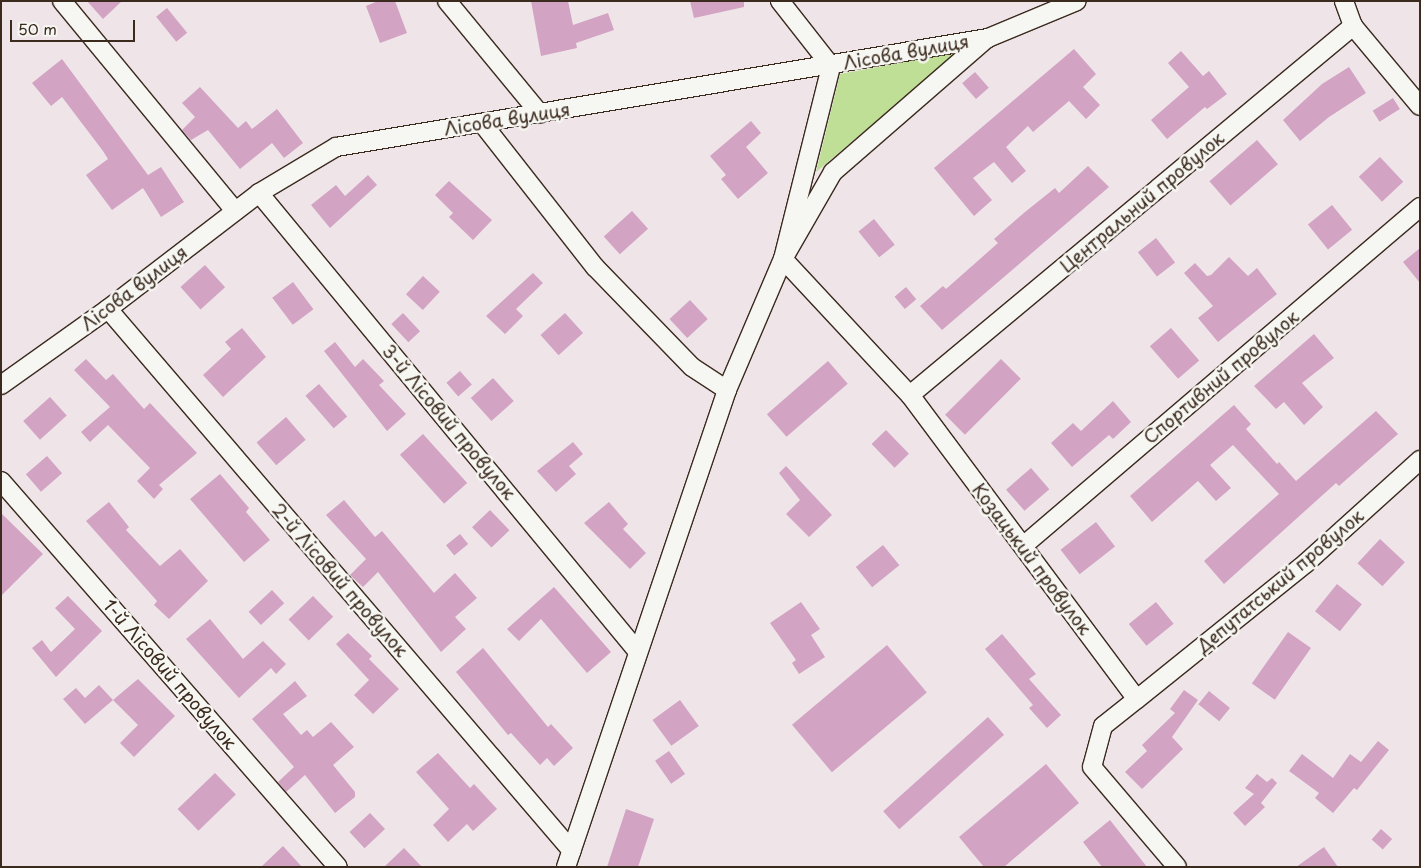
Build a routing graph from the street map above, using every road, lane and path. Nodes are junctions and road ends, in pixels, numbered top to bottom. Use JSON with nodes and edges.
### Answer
{"nodes":[{"id":1,"x":62,"y":1,"type":"edge"},
{"id":2,"x":447,"y":1,"type":"edge"},
{"id":3,"x":780,"y":1,"type":"edge"},
{"id":4,"x":1077,"y":1,"type":"edge"},
{"id":5,"x":1344,"y":1,"type":"edge"},
{"id":6,"x":1353,"y":26,"type":"junction"},
{"id":7,"x":988,"y":38,"type":"junction"},
{"id":8,"x":831,"y":66,"type":"junction"},
{"id":9,"x":1420,"y":106,"type":"edge"},
{"id":10,"x":540,"y":114,"type":"junction"},
{"id":11,"x":482,"y":124,"type":"junction"},
{"id":12,"x":259,"y":192,"type":"junction"},
{"id":13,"x":1420,"y":207,"type":"edge"},
{"id":14,"x":235,"y":211,"type":"junction"},
{"id":15,"x":784,"y":259,"type":"junction"},
{"id":16,"x":108,"y":309,"type":"junction"},
{"id":17,"x":1,"y":386,"type":"edge"},
{"id":18,"x":727,"y":390,"type":"junction"},
{"id":19,"x":910,"y":395,"type":"junction"},
{"id":20,"x":1420,"y":460,"type":"edge"},
{"id":21,"x":1,"y":481,"type":"edge"},
{"id":22,"x":1023,"y":546,"type":"junction"},
{"id":23,"x":638,"y":652,"type":"junction"},
{"id":24,"x":1136,"y":699,"type":"junction"},
{"id":25,"x":569,"y":859,"type":"edge"},
{"id":26,"x":338,"y":867,"type":"edge"},
{"id":27,"x":1177,"y":867,"type":"edge"}],
"edges":[{"from":1,"to":14,"type":"street"},
{"from":2,"to":10,"type":"street"},
{"from":3,"to":8,"type":"street"},
{"from":4,"to":7,"type":"street","name":"Лісова вулиця"},
{"from":5,"to":6,"type":"street"},
{"from":6,"to":9,"type":"street"},
{"from":6,"to":19,"type":"street","name":"Центральний провулок"},
{"from":7,"to":8,"type":"street","name":"Лісова вулиця"},
{"from":7,"to":15,"type":"street"},
{"from":8,"to":10,"type":"street","name":"Лісова вулиця"},
{"from":8,"to":15,"type":"street"},
{"from":10,"to":11,"type":"street","name":"Лісова вулиця"},
{"from":11,"to":12,"type":"street","name":"Лісова вулиця"},
{"from":11,"to":18,"type":"street"},
{"from":12,"to":14,"type":"street","name":"Лісова вулиця"},
{"from":12,"to":23,"type":"street","name":"3-й Лісовий провулок"},
{"from":13,"to":22,"type":"street","name":"Спортивний провулок"},
{"from":14,"to":16,"type":"street","name":"Лісова вулиця"},
{"from":15,"to":18,"type":"street"},
{"from":15,"to":19,"type":"street","name":"Козацький провулок"},
{"from":16,"to":17,"type":"street","name":"Лісова вулиця"},
{"from":16,"to":25,"type":"street","name":"2-й Лісовий провулок"},
{"from":18,"to":23,"type":"street"},
{"from":19,"to":22,"type":"street","name":"Козацький провулок"},
{"from":20,"to":24,"type":"street","name":"Депутатський провулок"},
{"from":21,"to":26,"type":"street","name":"1-й Лісовий провулок"},
{"from":22,"to":24,"type":"street","name":"Козацький провулок"},
{"from":23,"to":25,"type":"street"},
{"from":24,"to":27,"type":"street"}]}
